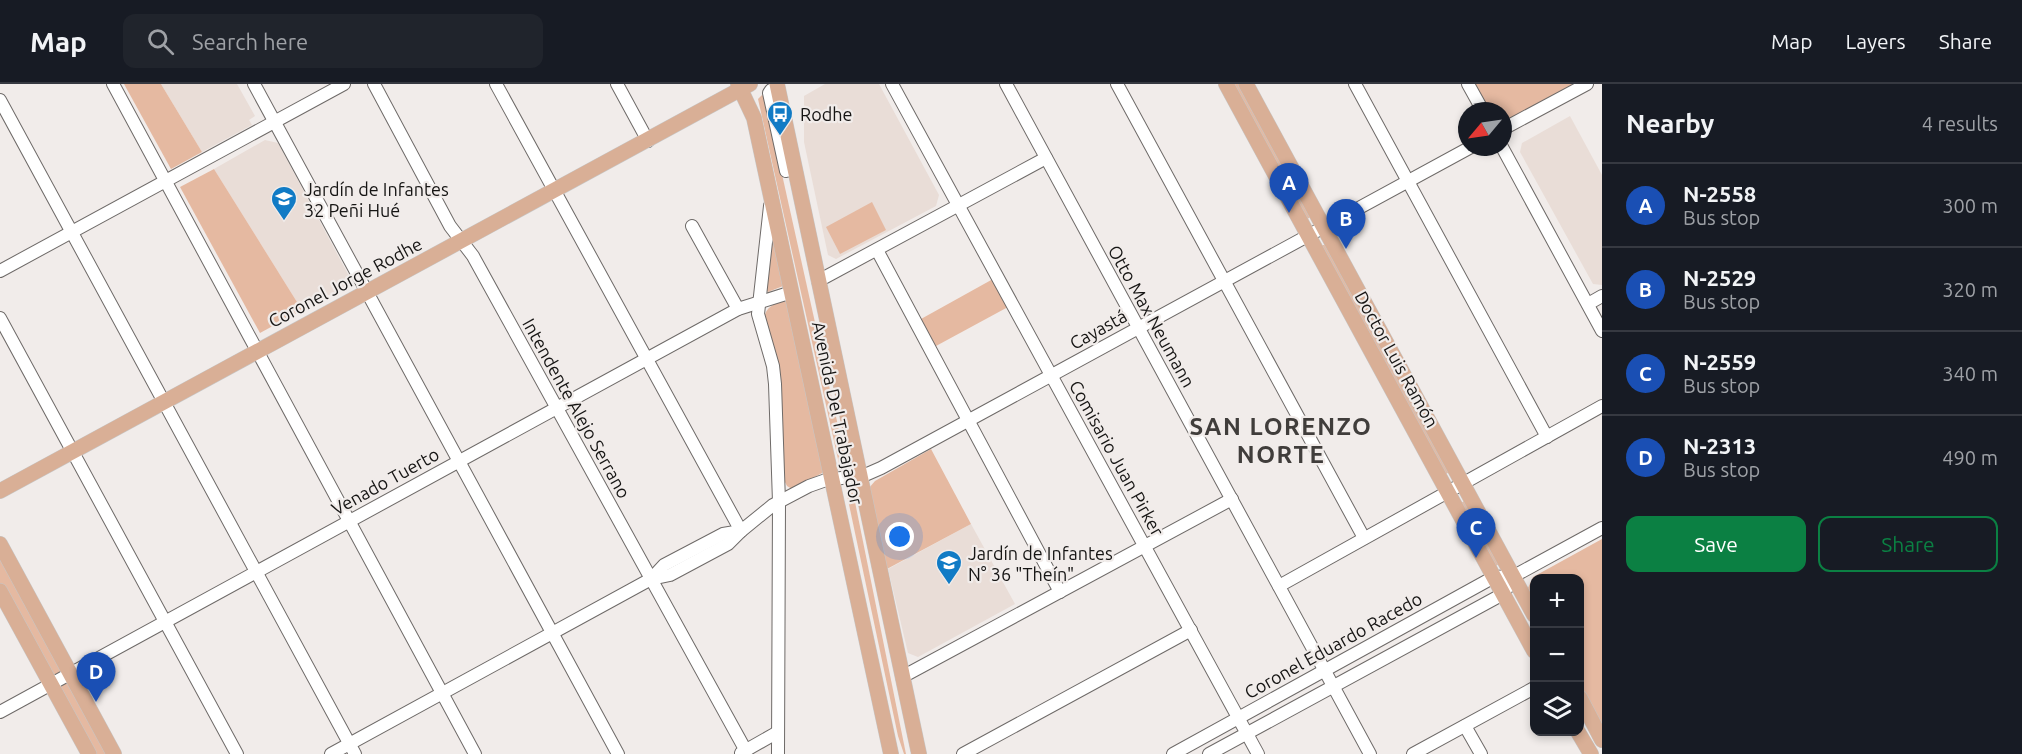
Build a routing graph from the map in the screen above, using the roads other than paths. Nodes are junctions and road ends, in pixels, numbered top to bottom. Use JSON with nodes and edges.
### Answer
{"nodes":[{"id":1,"x":113,"y":84,"type":"edge"},
{"id":2,"x":254,"y":84,"type":"edge"},
{"id":3,"x":344,"y":84,"type":"edge"},
{"id":4,"x":374,"y":84,"type":"edge"},
{"id":5,"x":496,"y":84,"type":"edge"},
{"id":6,"x":617,"y":84,"type":"edge"},
{"id":7,"x":762,"y":84,"type":"edge"},
{"id":8,"x":777,"y":84,"type":"edge"},
{"id":9,"x":785,"y":84,"type":"edge"},
{"id":10,"x":892,"y":84,"type":"edge"},
{"id":11,"x":1006,"y":84,"type":"edge"},
{"id":12,"x":1117,"y":84,"type":"edge"},
{"id":13,"x":1226,"y":84,"type":"edge"},
{"id":14,"x":1246,"y":84,"type":"edge"},
{"id":15,"x":1355,"y":84,"type":"edge"},
{"id":16,"x":1468,"y":84,"type":"edge"},
{"id":17,"x":1587,"y":84,"type":"edge"},
{"id":18,"x":743,"y":86,"type":"edge"},
{"id":19,"x":0,"y":100,"type":"edge"},
{"id":20,"x":1478,"y":102,"type":"edge"},
{"id":21,"x":275,"y":121,"type":"junction"},
{"id":22,"x":1512,"y":124,"type":"edge"},
{"id":23,"x":786,"y":125,"type":"junction"},
{"id":24,"x":648,"y":141,"type":"junction"},
{"id":25,"x":1458,"y":154,"type":"edge"},
{"id":26,"x":1507,"y":156,"type":"edge"},
{"id":27,"x":1046,"y":158,"type":"junction"},
{"id":28,"x":790,"y":170,"type":"joint"},
{"id":29,"x":165,"y":181,"type":"junction"},
{"id":30,"x":1408,"y":181,"type":"junction"},
{"id":31,"x":555,"y":191,"type":"junction"},
{"id":32,"x":771,"y":198,"type":"junction"},
{"id":33,"x":959,"y":205,"type":"junction"},
{"id":34,"x":692,"y":226,"type":"dead end"},
{"id":35,"x":1324,"y":227,"type":"junction"},
{"id":36,"x":72,"y":232,"type":"junction"},
{"id":37,"x":1308,"y":236,"type":"junction"},
{"id":38,"x":462,"y":242,"type":"junction"},
{"id":39,"x":877,"y":250,"type":"junction"},
{"id":40,"x":0,"y":271,"type":"edge"},
{"id":41,"x":818,"y":281,"type":"junction"},
{"id":42,"x":1224,"y":281,"type":"junction"},
{"id":43,"x":368,"y":292,"type":"junction"},
{"id":44,"x":792,"y":292,"type":"junction"},
{"id":45,"x":1602,"y":296,"type":"edge"},
{"id":46,"x":758,"y":302,"type":"junction"},
{"id":47,"x":1588,"y":304,"type":"junction"},
{"id":48,"x":738,"y":309,"type":"junction"},
{"id":49,"x":0,"y":318,"type":"edge"},
{"id":50,"x":1138,"y":328,"type":"junction"},
{"id":51,"x":1602,"y":331,"type":"edge"},
{"id":52,"x":258,"y":352,"type":"junction"},
{"id":53,"x":647,"y":359,"type":"junction"},
{"id":54,"x":1052,"y":375,"type":"junction"},
{"id":55,"x":165,"y":402,"type":"junction"},
{"id":56,"x":1602,"y":406,"type":"edge"},
{"id":57,"x":557,"y":408,"type":"junction"},
{"id":58,"x":968,"y":420,"type":"junction"},
{"id":59,"x":1547,"y":437,"type":"junction"},
{"id":60,"x":73,"y":452,"type":"junction"},
{"id":61,"x":459,"y":461,"type":"junction"},
{"id":62,"x":860,"y":476,"type":"junction"},
{"id":63,"x":832,"y":478,"type":"junction"},
{"id":64,"x":1463,"y":483,"type":"junction"},
{"id":65,"x":0,"y":491,"type":"edge"},
{"id":66,"x":1448,"y":492,"type":"junction"},
{"id":67,"x":1232,"y":499,"type":"junction"},
{"id":68,"x":779,"y":502,"type":"junction"},
{"id":69,"x":349,"y":522,"type":"junction"},
{"id":70,"x":1602,"y":528,"type":"edge"},
{"id":71,"x":741,"y":531,"type":"junction"},
{"id":72,"x":1364,"y":538,"type":"junction"},
{"id":73,"x":0,"y":544,"type":"edge"},
{"id":74,"x":1145,"y":546,"type":"junction"},
{"id":75,"x":257,"y":572,"type":"junction"},
{"id":76,"x":1514,"y":576,"type":"junction"},
{"id":77,"x":1494,"y":577,"type":"junction"},
{"id":78,"x":651,"y":579,"type":"junction"},
{"id":79,"x":1279,"y":586,"type":"junction"},
{"id":80,"x":0,"y":591,"type":"edge"},
{"id":81,"x":1060,"y":592,"type":"junction"},
{"id":82,"x":1503,"y":594,"type":"junction"},
{"id":83,"x":1530,"y":607,"type":"edge"},
{"id":84,"x":165,"y":622,"type":"junction"},
{"id":85,"x":1191,"y":630,"type":"junction"},
{"id":86,"x":552,"y":633,"type":"junction"},
{"id":87,"x":1530,"y":644,"type":"edge"},
{"id":88,"x":1325,"y":671,"type":"junction"},
{"id":89,"x":70,"y":674,"type":"junction"},
{"id":90,"x":902,"y":677,"type":"junction"},
{"id":91,"x":51,"y":685,"type":"junction"},
{"id":92,"x":1333,"y":686,"type":"junction"},
{"id":93,"x":1530,"y":690,"type":"edge"},
{"id":94,"x":442,"y":693,"type":"junction"},
{"id":95,"x":1584,"y":706,"type":"edge"},
{"id":96,"x":0,"y":712,"type":"edge"},
{"id":97,"x":1239,"y":718,"type":"junction"},
{"id":98,"x":1466,"y":726,"type":"junction"},
{"id":99,"x":778,"y":732,"type":"junction"},
{"id":100,"x":1247,"y":733,"type":"junction"},
{"id":101,"x":1580,"y":736,"type":"edge"},
{"id":102,"x":1602,"y":740,"type":"edge"},
{"id":103,"x":352,"y":749,"type":"edge"},
{"id":104,"x":743,"y":752,"type":"edge"},
{"id":105,"x":88,"y":754,"type":"edge"},
{"id":106,"x":114,"y":754,"type":"edge"},
{"id":107,"x":237,"y":754,"type":"edge"},
{"id":108,"x":331,"y":754,"type":"edge"},
{"id":109,"x":475,"y":754,"type":"edge"},
{"id":110,"x":618,"y":754,"type":"edge"},
{"id":111,"x":778,"y":754,"type":"edge"},
{"id":112,"x":891,"y":754,"type":"edge"},
{"id":113,"x":919,"y":754,"type":"edge"},
{"id":114,"x":963,"y":754,"type":"edge"},
{"id":115,"x":1173,"y":754,"type":"edge"},
{"id":116,"x":1209,"y":754,"type":"edge"},
{"id":117,"x":1258,"y":754,"type":"edge"},
{"id":118,"x":1370,"y":754,"type":"edge"},
{"id":119,"x":1413,"y":754,"type":"edge"},
{"id":120,"x":1481,"y":754,"type":"edge"},
{"id":121,"x":1591,"y":754,"type":"edge"}],
"edges":[{"from":1,"to":29,"type":"street"},
{"from":2,"to":21,"type":"street"},
{"from":3,"to":21,"type":"street"},
{"from":4,"to":38,"type":"street","name":"Intendente Alejo Serrano"},
{"from":5,"to":31,"type":"street"},
{"from":6,"to":24,"type":"street"},
{"from":7,"to":18,"type":"main road","name":"Coronel Jorge Rodhe"},
{"from":8,"to":23,"type":"main road","name":"Avenida Del Trabajador"},
{"from":9,"to":23,"type":"street"},
{"from":10,"to":33,"type":"street","name":"Comisario Juan Pirker"},
{"from":11,"to":27,"type":"street","name":"Otto Max Neumann"},
{"from":12,"to":42,"type":"street"},
{"from":13,"to":37,"type":"main road","name":"Doctor Luis Ramón"},
{"from":14,"to":35,"type":"main road","name":"Doctor Luis Ramón"},
{"from":15,"to":30,"type":"street"},
{"from":16,"to":20,"type":"street"},
{"from":17,"to":22,"type":"street"},
{"from":18,"to":24,"type":"main road","name":"Coronel Jorge Rodhe"},
{"from":18,"to":32,"type":"main road","name":"Avenida Del Trabajador"},
{"from":19,"to":36,"type":"street"},
{"from":21,"to":29,"type":"street"},
{"from":21,"to":43,"type":"street"},
{"from":23,"to":41,"type":"main road","name":"Avenida Del Trabajador"},
{"from":24,"to":31,"type":"main road","name":"Coronel Jorge Rodhe"},
{"from":25,"to":30,"type":"street","name":"Cayastá"},
{"from":26,"to":47,"type":"street"},
{"from":27,"to":33,"type":"street"},
{"from":27,"to":50,"type":"street","name":"Otto Max Neumann"},
{"from":28,"to":28,"type":"street"},
{"from":29,"to":36,"type":"street"},
{"from":29,"to":52,"type":"street"},
{"from":30,"to":35,"type":"street","name":"Cayastá"},
{"from":30,"to":59,"type":"street"},
{"from":31,"to":38,"type":"main road","name":"Coronel Jorge Rodhe"},
{"from":31,"to":53,"type":"street"},
{"from":32,"to":44,"type":"main road","name":"Avenida Del Trabajador"},
{"from":32,"to":46,"type":"street"},
{"from":33,"to":39,"type":"street"},
{"from":33,"to":54,"type":"street","name":"Comisario Juan Pirker"},
{"from":34,"to":48,"type":"street"},
{"from":35,"to":37,"type":"street","name":"Cayastá"},
{"from":35,"to":64,"type":"main road","name":"Doctor Luis Ramón"},
{"from":36,"to":40,"type":"street"},
{"from":36,"to":55,"type":"street"},
{"from":37,"to":42,"type":"street","name":"Cayastá"},
{"from":37,"to":66,"type":"main road","name":"Doctor Luis Ramón"},
{"from":38,"to":43,"type":"main road","name":"Coronel Jorge Rodhe"},
{"from":38,"to":57,"type":"street","name":"Intendente Alejo Serrano"},
{"from":39,"to":41,"type":"street"},
{"from":39,"to":58,"type":"street"},
{"from":41,"to":62,"type":"main road","name":"Avenida Del Trabajador"},
{"from":42,"to":50,"type":"street","name":"Cayastá"},
{"from":42,"to":72,"type":"street"},
{"from":43,"to":52,"type":"main road","name":"Coronel Jorge Rodhe"},
{"from":43,"to":61,"type":"street"},
{"from":44,"to":46,"type":"street","name":"Venado Tuerto"},
{"from":44,"to":63,"type":"main road","name":"Avenida Del Trabajador"},
{"from":45,"to":47,"type":"street"},
{"from":46,"to":48,"type":"street","name":"Venado Tuerto"},
{"from":46,"to":68,"type":"street"},
{"from":47,"to":51,"type":"street"},
{"from":48,"to":53,"type":"street","name":"Venado Tuerto"},
{"from":49,"to":60,"type":"street"},
{"from":50,"to":54,"type":"street","name":"Cayastá"},
{"from":50,"to":67,"type":"street","name":"Otto Max Neumann"},
{"from":52,"to":55,"type":"main road","name":"Coronel Jorge Rodhe"},
{"from":52,"to":69,"type":"street"},
{"from":53,"to":57,"type":"street","name":"Venado Tuerto"},
{"from":53,"to":71,"type":"street"},
{"from":54,"to":58,"type":"street","name":"Cayastá"},
{"from":54,"to":74,"type":"street","name":"Comisario Juan Pirker"},
{"from":55,"to":60,"type":"main road","name":"Coronel Jorge Rodhe"},
{"from":55,"to":75,"type":"street"},
{"from":56,"to":59,"type":"street"},
{"from":57,"to":61,"type":"street","name":"Venado Tuerto"},
{"from":57,"to":78,"type":"street","name":"Intendente Alejo Serrano"},
{"from":58,"to":62,"type":"street","name":"Cayastá"},
{"from":58,"to":81,"type":"street"},
{"from":59,"to":64,"type":"street"},
{"from":60,"to":65,"type":"main road","name":"Coronel Jorge Rodhe"},
{"from":60,"to":84,"type":"street"},
{"from":61,"to":69,"type":"street","name":"Venado Tuerto"},
{"from":61,"to":86,"type":"street"},
{"from":62,"to":63,"type":"street","name":"Cayastá"},
{"from":62,"to":90,"type":"main road","name":"Avenida Del Trabajador"},
{"from":63,"to":68,"type":"street","name":"Cayastá"},
{"from":63,"to":112,"type":"main road","name":"Avenida Del Trabajador"},
{"from":64,"to":66,"type":"street"},
{"from":64,"to":76,"type":"main road","name":"Doctor Luis Ramón"},
{"from":66,"to":72,"type":"street"},
{"from":66,"to":77,"type":"main road","name":"Doctor Luis Ramón"},
{"from":67,"to":74,"type":"street"},
{"from":67,"to":79,"type":"street","name":"Otto Max Neumann"},
{"from":68,"to":71,"type":"street","name":"Cayastá"},
{"from":68,"to":99,"type":"street"},
{"from":69,"to":75,"type":"street","name":"Venado Tuerto"},
{"from":69,"to":94,"type":"street"},
{"from":70,"to":76,"type":"street","name":"Coronel Eduardo Racedo"},
{"from":71,"to":78,"type":"street","name":"Cayastá"},
{"from":72,"to":79,"type":"street"},
{"from":73,"to":89,"type":"main road"},
{"from":74,"to":81,"type":"street"},
{"from":74,"to":85,"type":"street","name":"Comisario Juan Pirker"},
{"from":75,"to":84,"type":"street","name":"Venado Tuerto"},
{"from":75,"to":103,"type":"street"},
{"from":76,"to":77,"type":"street","name":"Coronel Eduardo Racedo"},
{"from":76,"to":82,"type":"street","name":"Coronel Eduardo Racedo"},
{"from":76,"to":83,"type":"main road","name":"Doctor Luis Ramón"},
{"from":77,"to":82,"type":"main road","name":"Doctor Luis Ramón"},
{"from":77,"to":88,"type":"street","name":"Coronel Eduardo Racedo"},
{"from":78,"to":86,"type":"street","name":"Cayastá"},
{"from":78,"to":104,"type":"street","name":"Intendente Alejo Serrano"},
{"from":79,"to":88,"type":"street","name":"Otto Max Neumann"},
{"from":80,"to":91,"type":"main road"},
{"from":81,"to":90,"type":"street"},
{"from":82,"to":87,"type":"main road","name":"Doctor Luis Ramón"},
{"from":82,"to":92,"type":"street","name":"Coronel Eduardo Racedo"},
{"from":84,"to":89,"type":"street","name":"Venado Tuerto"},
{"from":84,"to":107,"type":"street"},
{"from":85,"to":97,"type":"street","name":"Comisario Juan Pirker"},
{"from":85,"to":114,"type":"street"},
{"from":86,"to":94,"type":"street","name":"Cayastá"},
{"from":86,"to":110,"type":"street"},
{"from":88,"to":92,"type":"street","name":"Otto Max Neumann"},
{"from":88,"to":97,"type":"street","name":"Coronel Eduardo Racedo"},
{"from":89,"to":91,"type":"street","name":"Venado Tuerto"},
{"from":89,"to":106,"type":"main road"},
{"from":90,"to":113,"type":"main road","name":"Avenida Del Trabajador"},
{"from":91,"to":96,"type":"street","name":"Venado Tuerto"},
{"from":91,"to":105,"type":"main road"},
{"from":92,"to":100,"type":"street","name":"Coronel Eduardo Racedo"},
{"from":92,"to":118,"type":"street","name":"Otto Max Neumann"},
{"from":93,"to":98,"type":"street"},
{"from":94,"to":103,"type":"street","name":"Cayastá"},
{"from":94,"to":109,"type":"street"},
{"from":95,"to":102,"type":"main road"},
{"from":97,"to":100,"type":"street","name":"Comisario Juan Pirker"},
{"from":97,"to":115,"type":"street","name":"Coronel Eduardo Racedo"},
{"from":98,"to":119,"type":"street"},
{"from":98,"to":120,"type":"street"},
{"from":99,"to":104,"type":"street"},
{"from":99,"to":111,"type":"street"},
{"from":100,"to":116,"type":"street","name":"Coronel Eduardo Racedo"},
{"from":100,"to":117,"type":"street","name":"Comisario Juan Pirker"},
{"from":101,"to":121,"type":"main road"},
{"from":103,"to":108,"type":"street","name":"Cayastá"}]}
